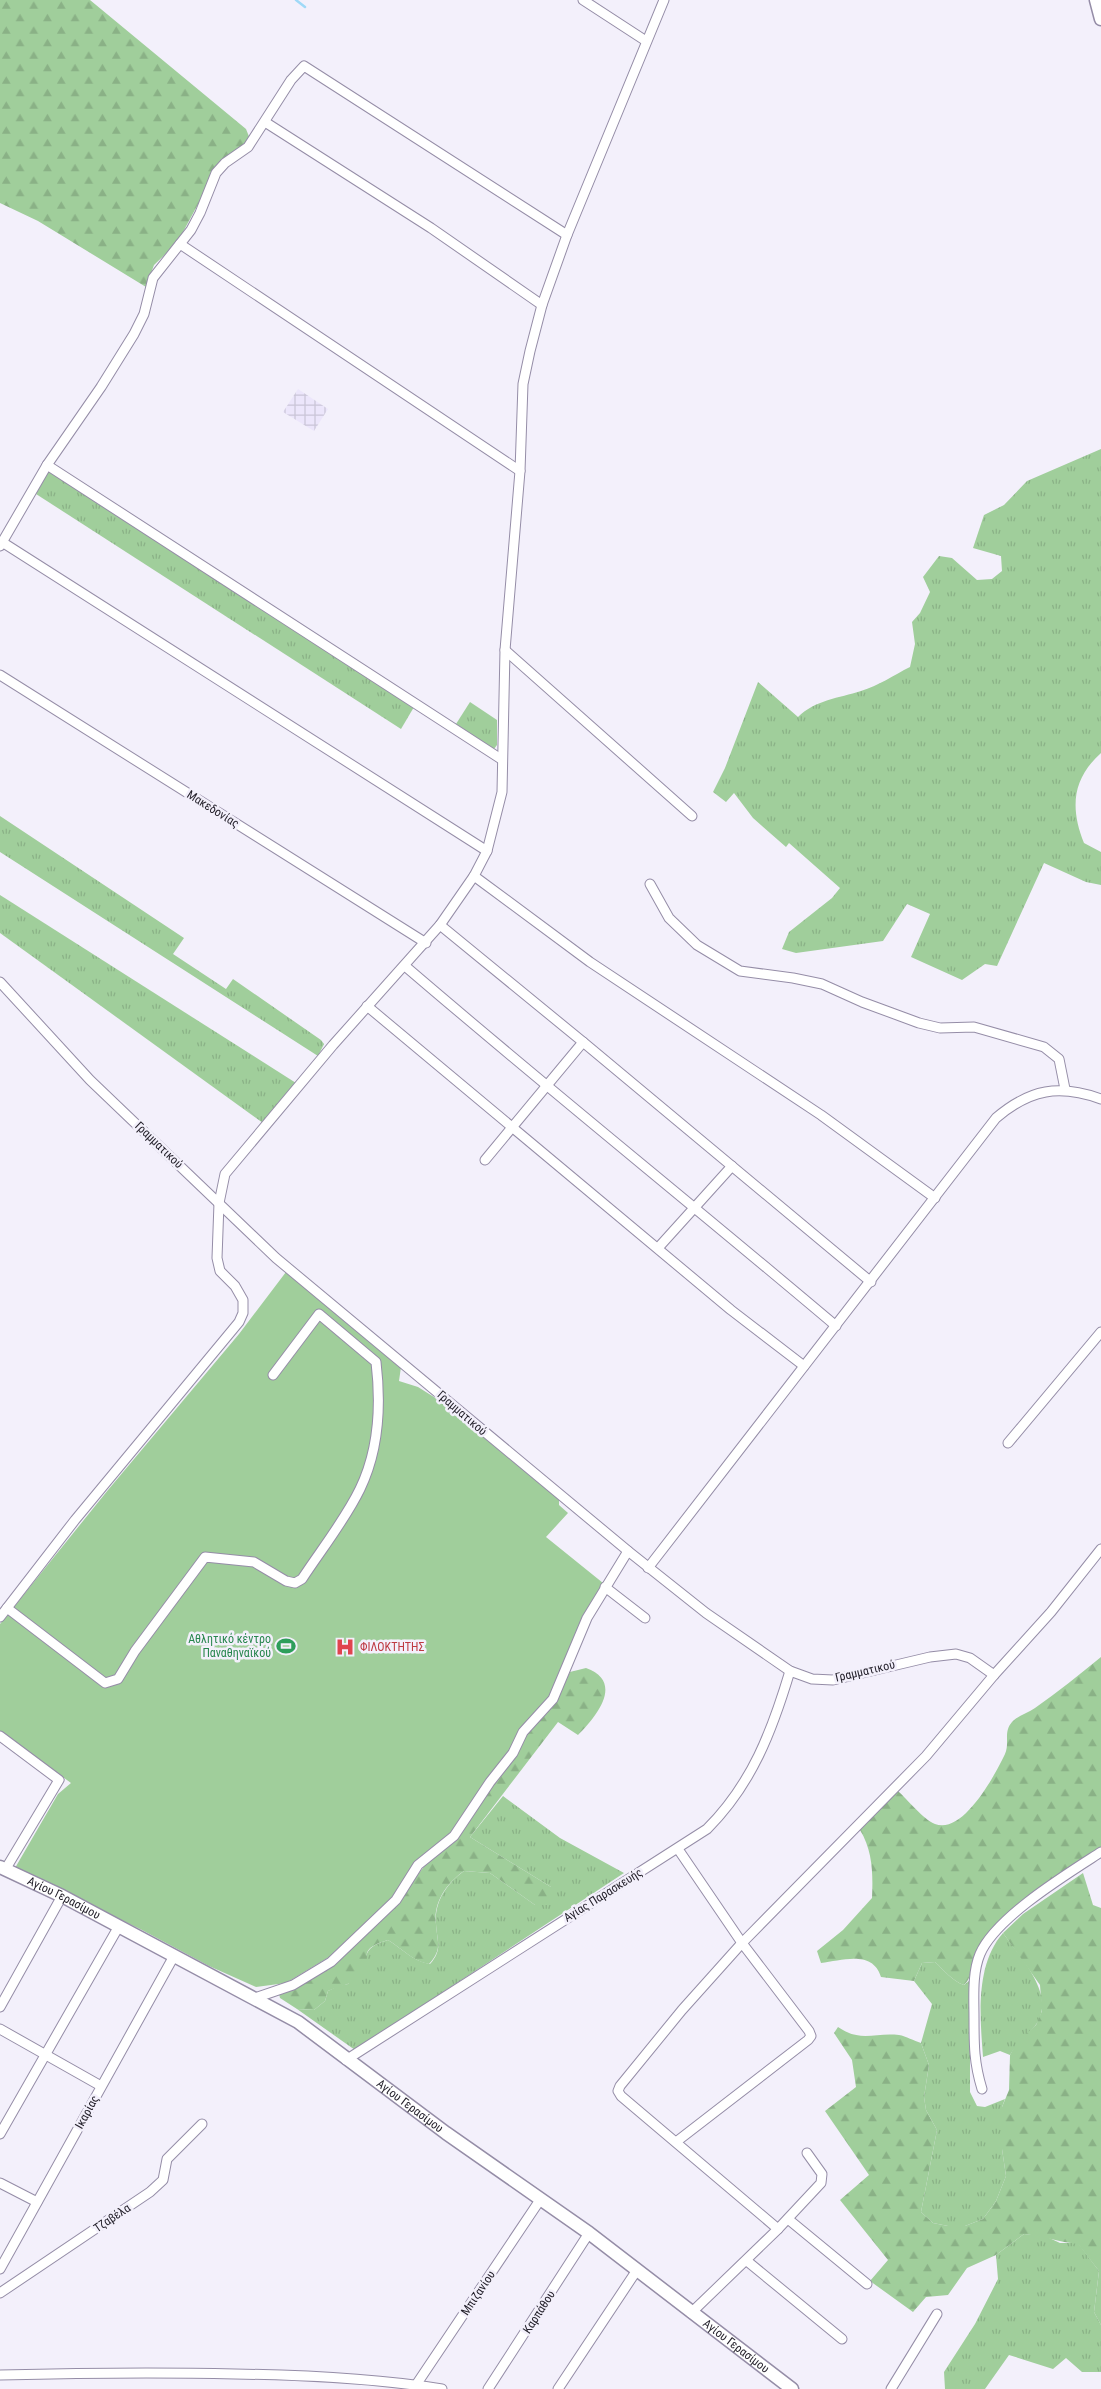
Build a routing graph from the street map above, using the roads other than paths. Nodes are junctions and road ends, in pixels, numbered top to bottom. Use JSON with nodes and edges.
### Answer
{"nodes":[{"id":1,"x":584,"y":0,"type":"edge"},
{"id":2,"x":664,"y":0,"type":"edge"},
{"id":3,"x":1096,"y":0,"type":"edge"},
{"id":4,"x":1101,"y":19,"type":"edge"},
{"id":5,"x":646,"y":41,"type":"junction"},
{"id":6,"x":265,"y":122,"type":"junction"},
{"id":7,"x":567,"y":235,"type":"junction"},
{"id":8,"x":180,"y":244,"type":"junction"},
{"id":9,"x":542,"y":305,"type":"junction"},
{"id":10,"x":47,"y":465,"type":"junction"},
{"id":11,"x":520,"y":471,"type":"junction"},
{"id":12,"x":1,"y":544,"type":"edge"},
{"id":13,"x":505,"y":650,"type":"junction"},
{"id":14,"x":0,"y":674,"type":"edge"},
{"id":15,"x":501,"y":758,"type":"junction"},
{"id":16,"x":692,"y":816,"type":"dead end"},
{"id":17,"x":487,"y":851,"type":"junction"},
{"id":18,"x":474,"y":876,"type":"junction"},
{"id":19,"x":650,"y":884,"type":"dead end"},
{"id":20,"x":440,"y":925,"type":"junction"},
{"id":21,"x":426,"y":943,"type":"junction"},
{"id":22,"x":405,"y":966,"type":"junction"},
{"id":23,"x":0,"y":982,"type":"edge"},
{"id":24,"x":367,"y":1006,"type":"junction"},
{"id":25,"x":583,"y":1042,"type":"junction"},
{"id":26,"x":546,"y":1087,"type":"junction"},
{"id":27,"x":1065,"y":1089,"type":"junction"},
{"id":28,"x":1101,"y":1099,"type":"edge"},
{"id":29,"x":511,"y":1128,"type":"junction"},
{"id":30,"x":485,"y":1160,"type":"dead end"},
{"id":31,"x":732,"y":1166,"type":"junction"},
{"id":32,"x":935,"y":1198,"type":"junction"},
{"id":33,"x":219,"y":1203,"type":"junction"},
{"id":34,"x":695,"y":1207,"type":"junction"},
{"id":35,"x":658,"y":1248,"type":"junction"},
{"id":36,"x":871,"y":1282,"type":"junction"},
{"id":37,"x":836,"y":1326,"type":"junction"},
{"id":38,"x":1101,"y":1332,"type":"edge"},
{"id":39,"x":804,"y":1366,"type":"junction"},
{"id":40,"x":273,"y":1375,"type":"dead end"},
{"id":41,"x":1008,"y":1443,"type":"dead end"},
{"id":42,"x":1101,"y":1549,"type":"edge"},
{"id":43,"x":628,"y":1551,"type":"junction"},
{"id":44,"x":648,"y":1568,"type":"junction"},
{"id":45,"x":605,"y":1587,"type":"junction"},
{"id":46,"x":7,"y":1608,"type":"junction"},
{"id":47,"x":0,"y":1617,"type":"edge"},
{"id":48,"x":645,"y":1618,"type":"dead end"},
{"id":49,"x":790,"y":1671,"type":"junction"},
{"id":50,"x":994,"y":1675,"type":"junction"},
{"id":51,"x":0,"y":1736,"type":"edge"},
{"id":52,"x":678,"y":1849,"type":"junction"},
{"id":53,"x":1101,"y":1852,"type":"edge"},
{"id":54,"x":2,"y":1872,"type":"edge"},
{"id":55,"x":62,"y":1896,"type":"junction"},
{"id":56,"x":118,"y":1926,"type":"junction"},
{"id":57,"x":742,"y":1943,"type":"junction"},
{"id":58,"x":174,"y":1956,"type":"junction"},
{"id":59,"x":255,"y":1998,"type":"junction"},
{"id":60,"x":0,"y":2007,"type":"edge"},
{"id":61,"x":0,"y":2029,"type":"edge"},
{"id":62,"x":45,"y":2054,"type":"junction"},
{"id":63,"x":346,"y":2060,"type":"junction"},
{"id":64,"x":101,"y":2086,"type":"junction"},
{"id":65,"x":982,"y":2089,"type":"dead end"},
{"id":66,"x":202,"y":2124,"type":"dead end"},
{"id":67,"x":0,"y":2134,"type":"edge"},
{"id":68,"x":676,"y":2142,"type":"junction"},
{"id":69,"x":807,"y":2153,"type":"dead end"},
{"id":70,"x":0,"y":2183,"type":"edge"},
{"id":71,"x":540,"y":2200,"type":"junction"},
{"id":72,"x":37,"y":2202,"type":"junction"},
{"id":73,"x":788,"y":2219,"type":"junction"},
{"id":74,"x":778,"y":2229,"type":"junction"},
{"id":75,"x":589,"y":2233,"type":"junction"},
{"id":76,"x":746,"y":2261,"type":"junction"},
{"id":77,"x":0,"y":2268,"type":"edge"},
{"id":78,"x":637,"y":2270,"type":"junction"},
{"id":79,"x":867,"y":2284,"type":"dead end"},
{"id":80,"x":0,"y":2293,"type":"edge"},
{"id":81,"x":692,"y":2314,"type":"junction"},
{"id":82,"x":936,"y":2314,"type":"dead end"},
{"id":83,"x":842,"y":2339,"type":"dead end"},
{"id":84,"x":0,"y":2375,"type":"edge"},
{"id":85,"x":416,"y":2385,"type":"junction"},
{"id":86,"x":442,"y":2389,"type":"edge"},
{"id":87,"x":488,"y":2389,"type":"edge"},
{"id":88,"x":558,"y":2389,"type":"edge"},
{"id":89,"x":792,"y":2389,"type":"edge"},
{"id":90,"x":891,"y":2389,"type":"edge"}],
"edges":[{"from":1,"to":5,"type":"street"},
{"from":2,"to":5,"type":"street"},
{"from":3,"to":4,"type":"street"},
{"from":5,"to":7,"type":"street"},
{"from":6,"to":7,"type":"street"},
{"from":6,"to":8,"type":"street"},
{"from":6,"to":9,"type":"street"},
{"from":7,"to":9,"type":"street"},
{"from":8,"to":10,"type":"street"},
{"from":8,"to":11,"type":"street"},
{"from":9,"to":11,"type":"street"},
{"from":10,"to":12,"type":"street"},
{"from":10,"to":15,"type":"street"},
{"from":11,"to":13,"type":"street"},
{"from":12,"to":17,"type":"street"},
{"from":13,"to":15,"type":"street"},
{"from":13,"to":16,"type":"street"},
{"from":14,"to":21,"type":"street","name":"Μακεδονίας"},
{"from":15,"to":17,"type":"street"},
{"from":17,"to":18,"type":"street"},
{"from":18,"to":20,"type":"street"},
{"from":18,"to":32,"type":"street"},
{"from":19,"to":27,"type":"street"},
{"from":20,"to":21,"type":"street"},
{"from":20,"to":25,"type":"street"},
{"from":21,"to":22,"type":"street"},
{"from":22,"to":24,"type":"street"},
{"from":22,"to":26,"type":"street"},
{"from":23,"to":33,"type":"street","name":"Γραμματικού"},
{"from":24,"to":29,"type":"street"},
{"from":24,"to":33,"type":"street"},
{"from":25,"to":26,"type":"street"},
{"from":25,"to":31,"type":"street"},
{"from":26,"to":29,"type":"street"},
{"from":26,"to":34,"type":"street"},
{"from":27,"to":28,"type":"street"},
{"from":27,"to":32,"type":"street"},
{"from":29,"to":30,"type":"street"},
{"from":29,"to":35,"type":"street"},
{"from":31,"to":34,"type":"street"},
{"from":31,"to":36,"type":"street"},
{"from":32,"to":36,"type":"street"},
{"from":33,"to":43,"type":"street","name":"Γραμματικού"},
{"from":33,"to":46,"type":"street"},
{"from":34,"to":35,"type":"street"},
{"from":34,"to":37,"type":"street"},
{"from":35,"to":39,"type":"street"},
{"from":36,"to":37,"type":"street"},
{"from":37,"to":39,"type":"street"},
{"from":38,"to":41,"type":"street"},
{"from":39,"to":44,"type":"street"},
{"from":40,"to":46,"type":"street"},
{"from":42,"to":50,"type":"street"},
{"from":43,"to":44,"type":"street","name":"Γραμματικού"},
{"from":43,"to":45,"type":"street"},
{"from":44,"to":49,"type":"street","name":"Γραμματικού"},
{"from":45,"to":48,"type":"street"},
{"from":45,"to":59,"type":"street"},
{"from":46,"to":47,"type":"street"},
{"from":49,"to":50,"type":"street","name":"Γραμματικού"},
{"from":49,"to":52,"type":"street","name":"Αγίας Παρασκευής"},
{"from":50,"to":57,"type":"street"},
{"from":51,"to":54,"type":"street"},
{"from":52,"to":57,"type":"street"},
{"from":52,"to":63,"type":"street","name":"Αγίας Παρασκευής"},
{"from":53,"to":65,"type":"street"},
{"from":54,"to":55,"type":"street","name":"Αγίου Γερασίμου"},
{"from":55,"to":56,"type":"street","name":"Αγίου Γερασίμου"},
{"from":55,"to":60,"type":"street"},
{"from":56,"to":58,"type":"street","name":"Αγίου Γερασίμου"},
{"from":56,"to":62,"type":"street"},
{"from":57,"to":68,"type":"street"},
{"from":57,"to":68,"type":"street"},
{"from":58,"to":59,"type":"street","name":"Αγίου Γερασίμου"},
{"from":58,"to":64,"type":"street","name":"Ικαρίας"},
{"from":59,"to":63,"type":"street","name":"Αγίου Γερασίμου"},
{"from":61,"to":62,"type":"street"},
{"from":62,"to":64,"type":"street"},
{"from":62,"to":67,"type":"street"},
{"from":63,"to":71,"type":"street","name":"Αγίου Γερασίμου"},
{"from":64,"to":72,"type":"street","name":"Ικαρίας"},
{"from":66,"to":80,"type":"street","name":"Τζαβέλα"},
{"from":68,"to":74,"type":"street"},
{"from":69,"to":73,"type":"street"},
{"from":70,"to":72,"type":"street"},
{"from":71,"to":75,"type":"street","name":"Αγίου Γερασίμου"},
{"from":71,"to":85,"type":"street","name":"Μπιζανίου"},
{"from":72,"to":77,"type":"street","name":"Ικαρίας"},
{"from":73,"to":74,"type":"street"},
{"from":73,"to":79,"type":"street"},
{"from":74,"to":76,"type":"street"},
{"from":75,"to":78,"type":"street","name":"Αγίου Γερασίμου"},
{"from":75,"to":87,"type":"street","name":"Καρπάθου"},
{"from":76,"to":81,"type":"street"},
{"from":76,"to":83,"type":"street"},
{"from":78,"to":81,"type":"street","name":"Αγίου Γερασίμου"},
{"from":78,"to":88,"type":"street"},
{"from":81,"to":89,"type":"street","name":"Αγίου Γερασίμου"},
{"from":82,"to":90,"type":"street"},
{"from":84,"to":85,"type":"street"},
{"from":85,"to":86,"type":"street"}]}
